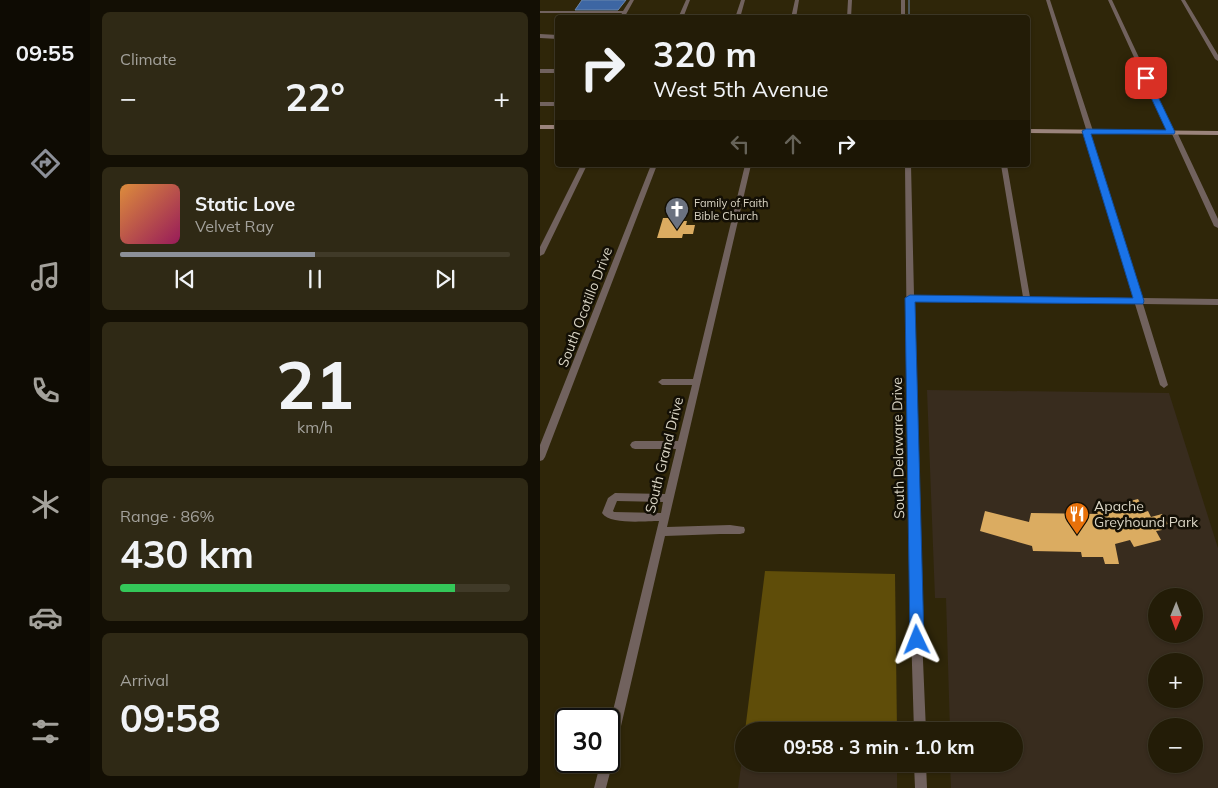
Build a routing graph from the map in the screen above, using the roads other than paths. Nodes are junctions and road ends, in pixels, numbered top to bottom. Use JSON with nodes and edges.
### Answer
{"nodes":[{"id":1,"x":632,"y":0,"type":"edge"},
{"id":2,"x":688,"y":0,"type":"edge"},
{"id":3,"x":742,"y":0,"type":"edge"},
{"id":4,"x":797,"y":0,"type":"edge"},
{"id":5,"x":850,"y":0,"type":"edge"},
{"id":6,"x":903,"y":0,"type":"edge"},
{"id":7,"x":1048,"y":0,"type":"edge"},
{"id":8,"x":1110,"y":0,"type":"edge"},
{"id":9,"x":1183,"y":0,"type":"edge"},
{"id":10,"x":540,"y":12,"type":"edge"},
{"id":11,"x":624,"y":15,"type":"edge"},
{"id":12,"x":681,"y":15,"type":"edge"},
{"id":13,"x":738,"y":15,"type":"edge"},
{"id":14,"x":794,"y":15,"type":"edge"},
{"id":15,"x":849,"y":15,"type":"edge"},
{"id":16,"x":903,"y":15,"type":"edge"},
{"id":17,"x":540,"y":36,"type":"edge"},
{"id":18,"x":555,"y":37,"type":"edge"},
{"id":19,"x":1218,"y":59,"type":"edge"},
{"id":20,"x":540,"y":71,"type":"edge"},
{"id":21,"x":555,"y":71,"type":"edge"},
{"id":22,"x":540,"y":104,"type":"edge"},
{"id":23,"x":555,"y":104,"type":"edge"},
{"id":24,"x":540,"y":127,"type":"edge"},
{"id":25,"x":555,"y":127,"type":"edge"},
{"id":26,"x":1030,"y":131,"type":"edge"},
{"id":27,"x":1088,"y":131,"type":"junction"},
{"id":28,"x":1173,"y":132,"type":"junction"},
{"id":29,"x":1218,"y":132,"type":"edge"},
{"id":30,"x":583,"y":167,"type":"edge"},
{"id":31,"x":653,"y":167,"type":"edge"},
{"id":32,"x":748,"y":167,"type":"edge"},
{"id":33,"x":908,"y":167,"type":"edge"},
{"id":34,"x":1004,"y":167,"type":"edge"},
{"id":35,"x":1218,"y":226,"type":"edge"},
{"id":36,"x":540,"y":254,"type":"edge"},
{"id":37,"x":910,"y":298,"type":"junction"},
{"id":38,"x":1027,"y":300,"type":"junction"},
{"id":39,"x":1139,"y":301,"type":"junction"},
{"id":40,"x":1218,"y":302,"type":"edge"},
{"id":41,"x":662,"y":382,"type":"dead end"},
{"id":42,"x":696,"y":382,"type":"junction"},
{"id":43,"x":1164,"y":385,"type":"dead end"},
{"id":44,"x":635,"y":445,"type":"dead end"},
{"id":45,"x":682,"y":445,"type":"junction"},
{"id":46,"x":540,"y":457,"type":"edge"},
{"id":47,"x":669,"y":498,"type":"junction"},
{"id":48,"x":664,"y":517,"type":"junction"},
{"id":49,"x":740,"y":530,"type":"dead end"},
{"id":50,"x":660,"y":531,"type":"junction"},
{"id":51,"x":619,"y":708,"type":"edge"},
{"id":52,"x":920,"y":722,"type":"edge"},
{"id":53,"x":920,"y":772,"type":"edge"},
{"id":54,"x":603,"y":773,"type":"edge"},
{"id":55,"x":600,"y":788,"type":"edge"},
{"id":56,"x":921,"y":788,"type":"edge"}],
"edges":[{"from":1,"to":11,"type":"street"},
{"from":2,"to":12,"type":"street"},
{"from":3,"to":13,"type":"street"},
{"from":4,"to":14,"type":"street"},
{"from":5,"to":15,"type":"street"},
{"from":6,"to":16,"type":"street"},
{"from":7,"to":27,"type":"street"},
{"from":8,"to":28,"type":"street"},
{"from":9,"to":19,"type":"street"},
{"from":10,"to":11,"type":"street"},
{"from":17,"to":18,"type":"street"},
{"from":20,"to":21,"type":"street"},
{"from":22,"to":23,"type":"street"},
{"from":24,"to":25,"type":"main road"},
{"from":26,"to":27,"type":"main road"},
{"from":27,"to":28,"type":"main road"},
{"from":27,"to":39,"type":"street"},
{"from":28,"to":29,"type":"main road"},
{"from":28,"to":35,"type":"street"},
{"from":30,"to":36,"type":"street"},
{"from":31,"to":46,"type":"street","name":"South Ocotillo Drive"},
{"from":32,"to":42,"type":"street","name":"South Grand Drive"},
{"from":33,"to":37,"type":"street","name":"South Delaware Drive"},
{"from":34,"to":38,"type":"street"},
{"from":37,"to":38,"type":"street"},
{"from":37,"to":52,"type":"street","name":"South Delaware Drive"},
{"from":38,"to":39,"type":"street"},
{"from":39,"to":40,"type":"street"},
{"from":39,"to":43,"type":"street"},
{"from":41,"to":42,"type":"street"},
{"from":42,"to":45,"type":"street","name":"South Grand Drive"},
{"from":44,"to":45,"type":"street"},
{"from":45,"to":47,"type":"street","name":"South Grand Drive"},
{"from":47,"to":48,"type":"street","name":"South Grand Drive"},
{"from":47,"to":48,"type":"street"},
{"from":48,"to":50,"type":"street","name":"South Grand Drive"},
{"from":49,"to":50,"type":"street"},
{"from":50,"to":51,"type":"street","name":"South Grand Drive"},
{"from":53,"to":56,"type":"street"},
{"from":54,"to":55,"type":"street"}]}
